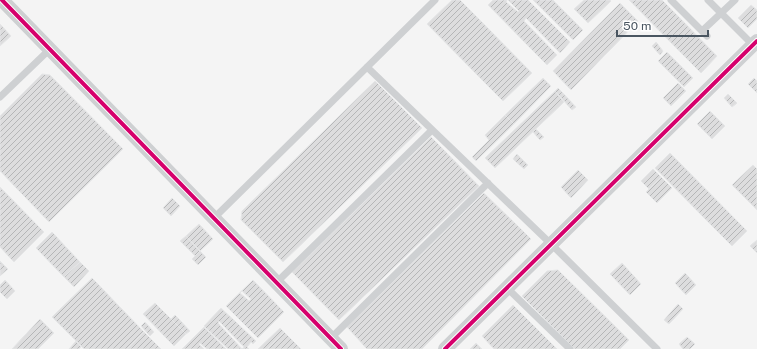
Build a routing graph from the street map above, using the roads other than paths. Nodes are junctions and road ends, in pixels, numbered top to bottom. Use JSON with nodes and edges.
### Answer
{"nodes":[{"id":1,"x":2,"y":0,"type":"edge"},
{"id":2,"x":435,"y":0,"type":"edge"},
{"id":3,"x":672,"y":0,"type":"edge"},
{"id":4,"x":708,"y":0,"type":"edge"},
{"id":5,"x":735,"y":0,"type":"edge"},
{"id":6,"x":721,"y":13,"type":"junction"},
{"id":7,"x":755,"y":43,"type":"edge"},
{"id":8,"x":50,"y":48,"type":"junction"},
{"id":9,"x":367,"y":67,"type":"junction"},
{"id":10,"x":0,"y":97,"type":"edge"},
{"id":11,"x":432,"y":130,"type":"junction"},
{"id":12,"x":488,"y":183,"type":"junction"},
{"id":13,"x":214,"y":218,"type":"junction"},
{"id":14,"x":551,"y":244,"type":"junction"},
{"id":15,"x":277,"y":282,"type":"junction"},
{"id":16,"x":507,"y":288,"type":"junction"},
{"id":17,"x":331,"y":338,"type":"junction"},
{"id":18,"x":341,"y":349,"type":"edge"},
{"id":19,"x":445,"y":349,"type":"edge"},
{"id":20,"x":570,"y":349,"type":"edge"},
{"id":21,"x":657,"y":349,"type":"edge"}],
"edges":[{"from":1,"to":8,"type":"street"},
{"from":2,"to":9,"type":"lane"},
{"from":3,"to":6,"type":"lane"},
{"from":4,"to":6,"type":"lane"},
{"from":5,"to":6,"type":"lane"},
{"from":6,"to":7,"type":"lane"},
{"from":7,"to":14,"type":"street"},
{"from":8,"to":10,"type":"lane"},
{"from":8,"to":13,"type":"street"},
{"from":9,"to":11,"type":"lane"},
{"from":9,"to":13,"type":"lane"},
{"from":11,"to":12,"type":"lane"},
{"from":11,"to":15,"type":"lane"},
{"from":12,"to":14,"type":"lane"},
{"from":12,"to":17,"type":"lane"},
{"from":13,"to":15,"type":"street"},
{"from":14,"to":16,"type":"street"},
{"from":14,"to":21,"type":"lane"},
{"from":15,"to":17,"type":"street"},
{"from":16,"to":19,"type":"street"},
{"from":16,"to":20,"type":"lane"},
{"from":17,"to":18,"type":"street"}]}
